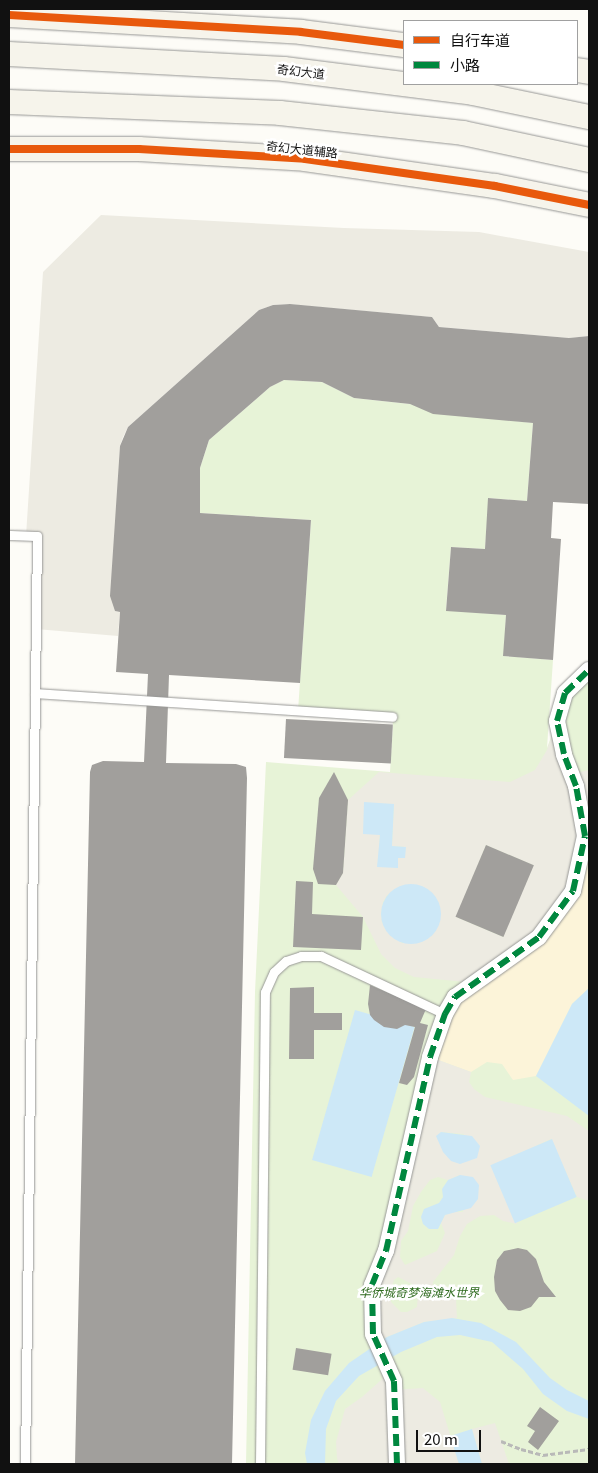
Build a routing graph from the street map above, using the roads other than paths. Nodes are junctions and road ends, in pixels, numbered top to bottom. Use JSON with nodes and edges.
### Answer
{"nodes":[{"id":1,"x":9,"y":14,"type":"edge"},
{"id":2,"x":403,"y":45,"type":"edge"},
{"id":3,"x":9,"y":54,"type":"edge"},
{"id":4,"x":403,"y":85,"type":"edge"},
{"id":5,"x":404,"y":85,"type":"edge"},
{"id":6,"x":9,"y":102,"type":"edge"},
{"id":7,"x":589,"y":116,"type":"edge"},
{"id":8,"x":9,"y":149,"type":"edge"},
{"id":9,"x":589,"y":160,"type":"edge"},
{"id":10,"x":589,"y":205,"type":"edge"},
{"id":11,"x":9,"y":536,"type":"edge"},
{"id":12,"x":589,"y":670,"type":"edge"},
{"id":13,"x":35,"y":693,"type":"junction"},
{"id":14,"x":392,"y":717,"type":"dead end"},
{"id":15,"x":445,"y":1014,"type":"junction"},
{"id":16,"x":25,"y":1464,"type":"edge"},
{"id":17,"x":260,"y":1464,"type":"edge"},
{"id":18,"x":397,"y":1464,"type":"edge"}],
"edges":[{"from":1,"to":2,"type":"main road"},
{"from":3,"to":4,"type":"main road","name":"奇幻大道"},
{"from":5,"to":7,"type":"main road","name":"奇幻大道"},
{"from":6,"to":9,"type":"main road"},
{"from":8,"to":10,"type":"main road","name":"奇幻大道辅路"},
{"from":11,"to":13,"type":"lane"},
{"from":12,"to":15,"type":"street"},
{"from":13,"to":14,"type":"lane"},
{"from":13,"to":16,"type":"lane"},
{"from":15,"to":17,"type":"lane"},
{"from":15,"to":18,"type":"street"}]}
